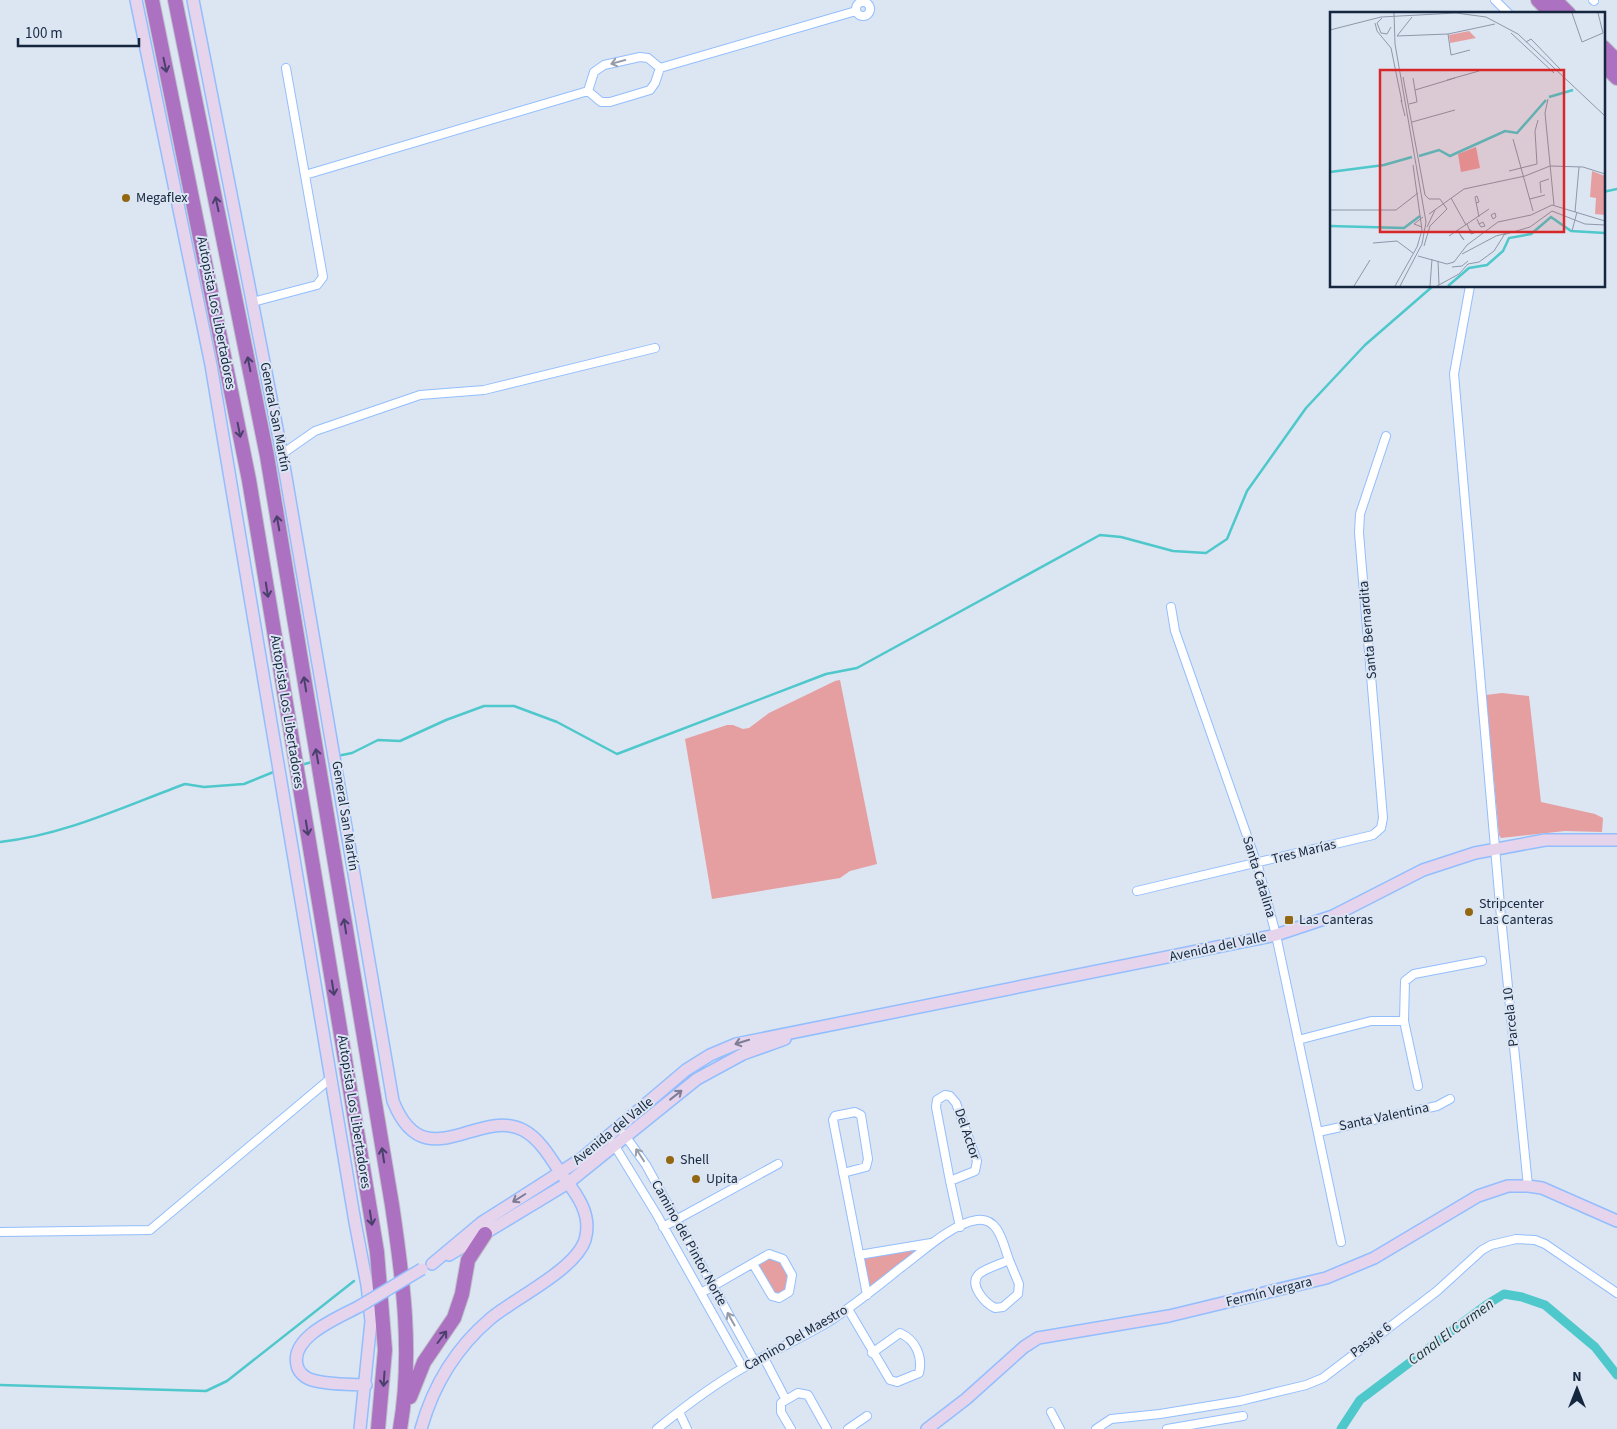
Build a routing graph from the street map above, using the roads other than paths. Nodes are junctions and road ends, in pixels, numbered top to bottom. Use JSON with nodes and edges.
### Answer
{"nodes":[{"id":1,"x":136,"y":0,"type":"edge"},
{"id":2,"x":152,"y":0,"type":"edge"},
{"id":3,"x":174,"y":0,"type":"edge"},
{"id":4,"x":193,"y":0,"type":"edge"},
{"id":5,"x":1495,"y":0,"type":"edge"},
{"id":6,"x":1538,"y":0,"type":"edge"},
{"id":7,"x":1555,"y":0,"type":"edge"},
{"id":8,"x":856,"y":11,"type":"dead end"},
{"id":9,"x":1507,"y":12,"type":"edge"},
{"id":10,"x":1550,"y":12,"type":"edge"},
{"id":11,"x":1567,"y":12,"type":"edge"},
{"id":12,"x":1604,"y":49,"type":"edge"},
{"id":13,"x":1617,"y":61,"type":"edge"},
{"id":14,"x":1604,"y":65,"type":"edge"},
{"id":15,"x":286,"y":68,"type":"dead end"},
{"id":16,"x":660,"y":68,"type":"junction"},
{"id":17,"x":1617,"y":78,"type":"edge"},
{"id":18,"x":588,"y":91,"type":"junction"},
{"id":19,"x":305,"y":175,"type":"junction"},
{"id":20,"x":1470,"y":288,"type":"edge"},
{"id":21,"x":253,"y":302,"type":"junction"},
{"id":22,"x":655,"y":348,"type":"dead end"},
{"id":23,"x":1386,"y":436,"type":"dead end"},
{"id":24,"x":282,"y":454,"type":"junction"},
{"id":25,"x":1171,"y":607,"type":"dead end"},
{"id":26,"x":1381,"y":828,"type":"joint"},
{"id":27,"x":1617,"y":840,"type":"edge"},
{"id":28,"x":1495,"y":848,"type":"junction"},
{"id":29,"x":1257,"y":864,"type":"junction"},
{"id":30,"x":1137,"y":891,"type":"dead end"},
{"id":31,"x":1276,"y":935,"type":"junction"},
{"id":32,"x":1482,"y":960,"type":"dead end"},
{"id":33,"x":1404,"y":1022,"type":"junction"},
{"id":34,"x":808,"y":1031,"type":"junction"},
{"id":35,"x":1298,"y":1040,"type":"junction"},
{"id":36,"x":331,"y":1078,"type":"junction"},
{"id":37,"x":1418,"y":1086,"type":"dead end"},
{"id":38,"x":1450,"y":1098,"type":"dead end"},
{"id":39,"x":620,"y":1126,"type":"junction"},
{"id":40,"x":1318,"y":1132,"type":"junction"},
{"id":41,"x":608,"y":1137,"type":"junction"},
{"id":42,"x":626,"y":1138,"type":"junction"},
{"id":43,"x":616,"y":1147,"type":"junction"},
{"id":44,"x":778,"y":1164,"type":"dead end"},
{"id":45,"x":560,"y":1172,"type":"junction"},
{"id":46,"x":843,"y":1173,"type":"junction"},
{"id":47,"x":950,"y":1181,"type":"junction"},
{"id":48,"x":568,"y":1183,"type":"junction"},
{"id":49,"x":1528,"y":1186,"type":"junction"},
{"id":50,"x":676,"y":1220,"type":"junction"},
{"id":51,"x":1617,"y":1221,"type":"edge"},
{"id":52,"x":664,"y":1227,"type":"junction"},
{"id":53,"x":960,"y":1227,"type":"junction"},
{"id":54,"x":0,"y":1232,"type":"edge"},
{"id":55,"x":485,"y":1234,"type":"junction"},
{"id":56,"x":933,"y":1242,"type":"junction"},
{"id":57,"x":1341,"y":1242,"type":"dead end"},
{"id":58,"x":860,"y":1255,"type":"junction"},
{"id":59,"x":1009,"y":1260,"type":"junction"},
{"id":60,"x":753,"y":1264,"type":"junction"},
{"id":61,"x":427,"y":1266,"type":"junction"},
{"id":62,"x":713,"y":1286,"type":"junction"},
{"id":63,"x":700,"y":1293,"type":"junction"},
{"id":64,"x":1617,"y":1293,"type":"edge"},
{"id":65,"x":867,"y":1295,"type":"junction"},
{"id":66,"x":848,"y":1309,"type":"junction"},
{"id":67,"x":872,"y":1353,"type":"junction"},
{"id":68,"x":764,"y":1358,"type":"junction"},
{"id":69,"x":755,"y":1362,"type":"junction"},
{"id":70,"x":743,"y":1368,"type":"junction"},
{"id":71,"x":366,"y":1385,"type":"junction"},
{"id":72,"x":786,"y":1400,"type":"junction"},
{"id":73,"x":679,"y":1412,"type":"junction"},
{"id":74,"x":1051,"y":1412,"type":"dead end"},
{"id":75,"x":867,"y":1416,"type":"dead end"},
{"id":76,"x":1243,"y":1416,"type":"dead end"},
{"id":77,"x":360,"y":1429,"type":"edge"},
{"id":78,"x":378,"y":1429,"type":"edge"},
{"id":79,"x":401,"y":1429,"type":"edge"},
{"id":80,"x":421,"y":1429,"type":"edge"},
{"id":81,"x":656,"y":1429,"type":"edge"},
{"id":82,"x":687,"y":1429,"type":"edge"},
{"id":83,"x":791,"y":1429,"type":"edge"},
{"id":84,"x":827,"y":1429,"type":"edge"},
{"id":85,"x":848,"y":1429,"type":"edge"},
{"id":86,"x":927,"y":1429,"type":"edge"},
{"id":87,"x":1060,"y":1429,"type":"edge"},
{"id":88,"x":1096,"y":1429,"type":"edge"},
{"id":89,"x":1167,"y":1429,"type":"edge"}],
"edges":[{"from":1,"to":36,"type":"street"},
{"from":2,"to":78,"type":"highway","name":"Autopista Los Libertadores","one_way":true},
{"from":79,"to":3,"type":"highway","name":"Autopista Los Libertadores","one_way":true},
{"from":4,"to":21,"type":"street","name":"General San Martín"},
{"from":5,"to":9,"type":"street"},
{"from":6,"to":10,"type":"highway"},
{"from":7,"to":11,"type":"highway"},
{"from":8,"to":16,"type":"street"},
{"from":12,"to":13,"type":"highway"},
{"from":14,"to":17,"type":"highway"},
{"from":15,"to":19,"type":"street"},
{"from":16,"to":18,"type":"street"},
{"from":16,"to":18,"type":"street","one_way":true},
{"from":18,"to":19,"type":"street"},
{"from":19,"to":21,"type":"street"},
{"from":20,"to":28,"type":"street","name":"Parcela 10"},
{"from":21,"to":24,"type":"street","name":"General San Martín"},
{"from":22,"to":24,"type":"street"},
{"from":23,"to":26,"type":"street","name":"Santa Bernardita"},
{"from":24,"to":45,"type":"street","name":"General San Martín"},
{"from":25,"to":29,"type":"street","name":"Santa Catalina"},
{"from":26,"to":29,"type":"street","name":"Tres Marías"},
{"from":27,"to":28,"type":"street","name":"Avenida del Valle"},
{"from":28,"to":31,"type":"street","name":"Avenida del Valle"},
{"from":28,"to":49,"type":"street","name":"Parcela 10"},
{"from":29,"to":30,"type":"street","name":"Tres Marías"},
{"from":29,"to":31,"type":"street","name":"Santa Catalina"},
{"from":31,"to":34,"type":"street","name":"Avenida del Valle"},
{"from":31,"to":35,"type":"street","name":"Santa Catalina"},
{"from":32,"to":33,"type":"street"},
{"from":33,"to":35,"type":"street"},
{"from":33,"to":37,"type":"street"},
{"from":34,"to":39,"type":"street","name":"Avenida del Valle","one_way":true},
{"from":42,"to":34,"type":"street","name":"Avenida del Valle","one_way":true},
{"from":35,"to":40,"type":"street","name":"Santa Catalina"},
{"from":36,"to":54,"type":"street"},
{"from":36,"to":71,"type":"street"},
{"from":38,"to":40,"type":"street","name":"Santa Valentina"},
{"from":39,"to":41,"type":"street","name":"Avenida del Valle"},
{"from":39,"to":42,"type":"street","name":"Camino del Pintor Norte"},
{"from":40,"to":57,"type":"street","name":"Santa Catalina"},
{"from":41,"to":43,"type":"street","name":"Camino del Pintor Norte"},
{"from":41,"to":45,"type":"street","name":"Avenida del Valle"},
{"from":42,"to":43,"type":"street","name":"Avenida del Valle"},
{"from":50,"to":42,"type":"street","name":"Camino del Pintor Norte","one_way":true},
{"from":43,"to":48,"type":"street","name":"Avenida del Valle"},
{"from":43,"to":52,"type":"street","name":"Camino del Pintor Norte"},
{"from":44,"to":50,"type":"street"},
{"from":45,"to":48,"type":"street","name":"General San Martín"},
{"from":45,"to":61,"type":"street","name":"Avenida del Valle","one_way":true},
{"from":46,"to":46,"type":"street"},
{"from":46,"to":58,"type":"street"},
{"from":47,"to":47,"type":"street","name":"Del Actor"},
{"from":47,"to":53,"type":"street"},
{"from":48,"to":55,"type":"street","name":"Avenida del Valle"},
{"from":48,"to":80,"type":"street","name":"General San Martín"},
{"from":49,"to":51,"type":"street","name":"Fermín Vergara"},
{"from":49,"to":86,"type":"street","name":"Fermín Vergara"},
{"from":50,"to":52,"type":"street"},
{"from":50,"to":62,"type":"street","name":"Camino del Pintor Norte"},
{"from":52,"to":63,"type":"street","name":"Camino del Pintor Norte"},
{"from":53,"to":56,"type":"street","name":"Camino Del Maestro"},
{"from":53,"to":59,"type":"street","name":"Camino Del Maestro"},
{"from":55,"to":61,"type":"street","name":"Avenida del Valle"},
{"from":79,"to":55,"type":"highway","one_way":true},
{"from":56,"to":58,"type":"street","name":"Camino Del Maestro"},
{"from":56,"to":65,"type":"street","name":"Camino Del Maestro"},
{"from":58,"to":65,"type":"street"},
{"from":59,"to":59,"type":"street","name":"Camino Del Maestro"},
{"from":60,"to":60,"type":"street"},
{"from":60,"to":62,"type":"street"},
{"from":61,"to":71,"type":"street","name":"Avenida del Valle","bridge":true},
{"from":62,"to":63,"type":"street"},
{"from":69,"to":62,"type":"street","name":"Camino del Pintor Norte","one_way":true},
{"from":63,"to":70,"type":"street","name":"Camino del Pintor Norte"},
{"from":64,"to":88,"type":"street","name":"Pasaje 6"},
{"from":65,"to":66,"type":"street","name":"Camino Del Maestro"},
{"from":66,"to":67,"type":"street"},
{"from":66,"to":68,"type":"street","name":"Camino Del Maestro"},
{"from":67,"to":67,"type":"street"},
{"from":68,"to":69,"type":"street","name":"Camino Del Maestro"},
{"from":68,"to":72,"type":"street"},
{"from":69,"to":70,"type":"street","name":"Camino Del Maestro"},
{"from":70,"to":73,"type":"street","name":"Camino Del Maestro"},
{"from":71,"to":77,"type":"street"},
{"from":72,"to":83,"type":"street"},
{"from":72,"to":84,"type":"street"},
{"from":73,"to":81,"type":"street","name":"Camino Del Maestro"},
{"from":73,"to":82,"type":"street"},
{"from":74,"to":87,"type":"street"},
{"from":75,"to":85,"type":"street"},
{"from":76,"to":89,"type":"street"}]}
